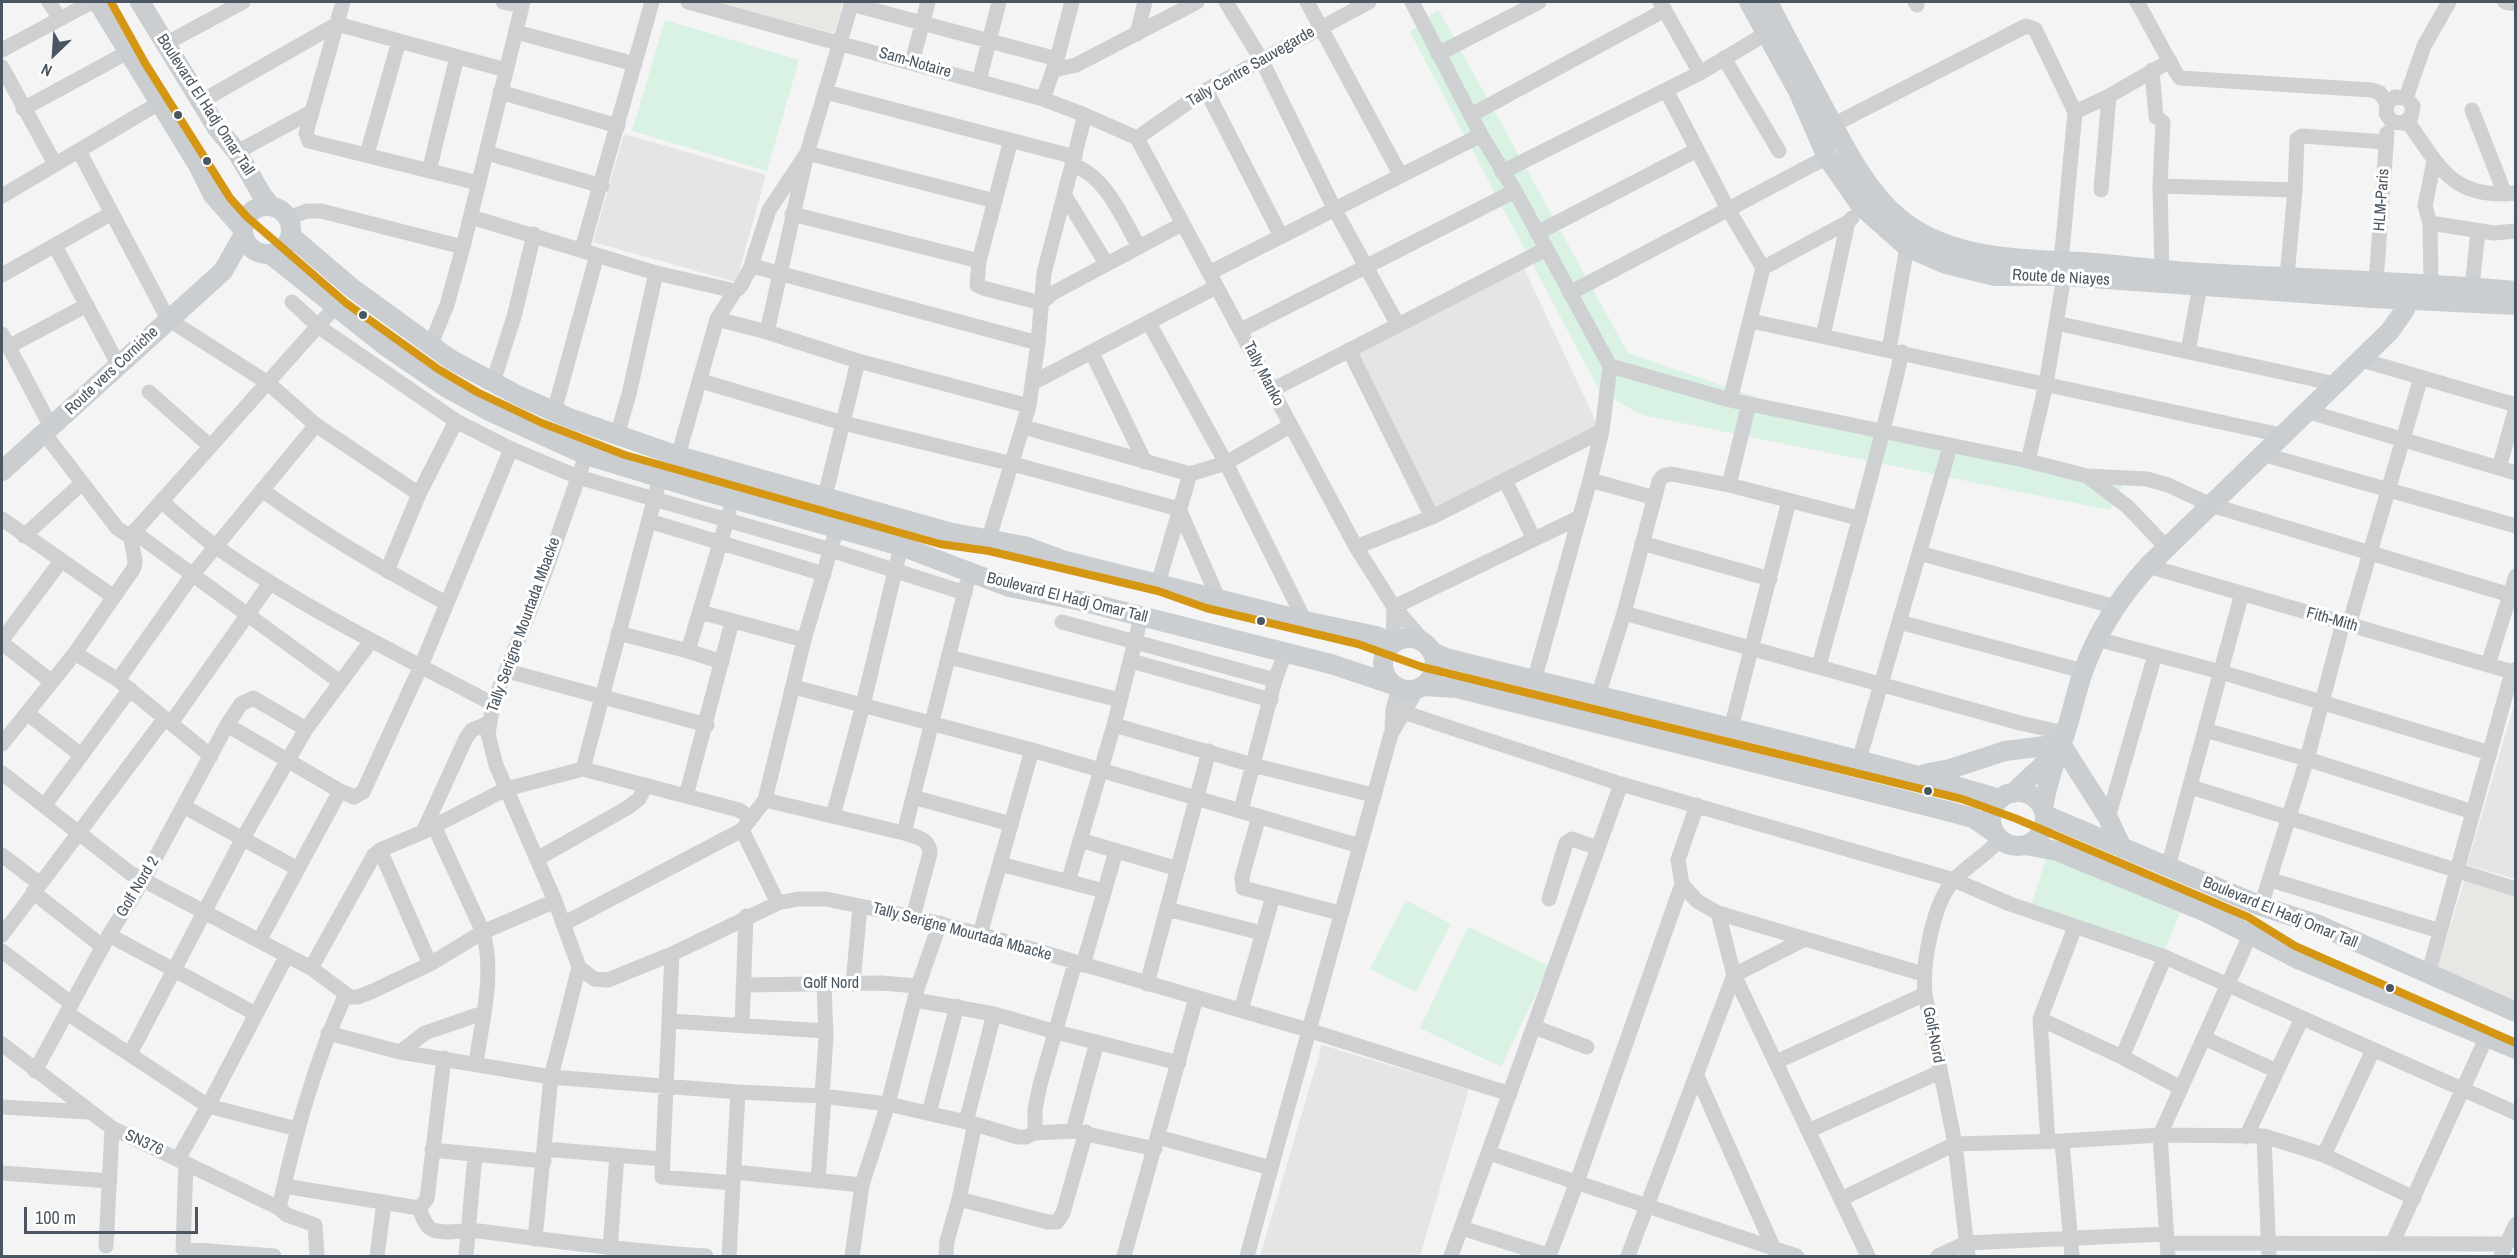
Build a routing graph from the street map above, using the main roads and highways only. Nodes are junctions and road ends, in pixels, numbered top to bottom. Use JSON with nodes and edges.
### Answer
{"nodes":[{"id":1,"x":98,"y":2,"type":"edge"},
{"id":2,"x":140,"y":2,"type":"edge"},
{"id":3,"x":1749,"y":2,"type":"edge"},
{"id":4,"x":1768,"y":2,"type":"edge"},
{"id":5,"x":272,"y":206,"type":"junction"},
{"id":6,"x":289,"y":227,"type":"junction"},
{"id":7,"x":243,"y":232,"type":"junction"},
{"id":8,"x":267,"y":254,"type":"junction"},
{"id":9,"x":2062,"y":269,"type":"junction"},
{"id":10,"x":223,"y":272,"type":"junction"},
{"id":11,"x":2418,"y":289,"type":"junction"},
{"id":12,"x":2516,"y":291,"type":"edge"},
{"id":13,"x":2516,"y":305,"type":"edge"},
{"id":14,"x":2,"y":471,"type":"edge"},
{"id":15,"x":1393,"y":644,"type":"junction"},
{"id":16,"x":1429,"y":648,"type":"junction"},
{"id":17,"x":1409,"y":687,"type":"junction"},
{"id":18,"x":2061,"y":743,"type":"junction"},
{"id":19,"x":1918,"y":775,"type":"junction"},
{"id":20,"x":2007,"y":796,"type":"junction"},
{"id":21,"x":2044,"y":812,"type":"junction"},
{"id":22,"x":1997,"y":836,"type":"junction"},
{"id":23,"x":2026,"y":845,"type":"junction"},
{"id":24,"x":2122,"y":848,"type":"junction"},
{"id":25,"x":2516,"y":1012,"type":"edge"},
{"id":26,"x":2516,"y":1049,"type":"edge"}],
"edges":[{"from":1,"to":7,"type":"main road","name":"Boulevard El Hadj Omar Tall"},
{"from":2,"to":5,"type":"main road","name":"Boulevard El Hadj Omar Tall"},
{"from":3,"to":9,"type":"main road","name":"Route de Niayes"},
{"from":4,"to":9,"type":"main road","name":"Route de Niayes"},
{"from":5,"to":6,"type":"main road","name":"Boulevard El Hadj Omar Tall"},
{"from":5,"to":7,"type":"main road"},
{"from":6,"to":8,"type":"main road"},
{"from":6,"to":15,"type":"main road","name":"Boulevard El Hadj Omar Tall"},
{"from":7,"to":8,"type":"main road","name":"Boulevard El Hadj Omar Tall"},
{"from":7,"to":10,"type":"main road","name":"Route vers Corniche"},
{"from":8,"to":10,"type":"main road","name":"Route vers Corniche"},
{"from":8,"to":17,"type":"main road","name":"Boulevard El Hadj Omar Tall"},
{"from":9,"to":11,"type":"main road","name":"Route de Niayes"},
{"from":9,"to":11,"type":"main road","name":"Route de Niayes"},
{"from":10,"to":14,"type":"main road","name":"Route vers Corniche"},
{"from":11,"to":12,"type":"main road","name":"Route de Niayes"},
{"from":11,"to":13,"type":"main road","name":"Route de Niayes"},
{"from":11,"to":18,"type":"main road"},
{"from":15,"to":16,"type":"main road"},
{"from":15,"to":17,"type":"main road"},
{"from":16,"to":17,"type":"main road"},
{"from":16,"to":19,"type":"main road","name":"Boulevard El Hadj Omar Tall"},
{"from":17,"to":22,"type":"main road","name":"Boulevard El Hadj Omar Tall"},
{"from":18,"to":19,"type":"main road"},
{"from":18,"to":20,"type":"main road"},
{"from":18,"to":21,"type":"main road"},
{"from":18,"to":24,"type":"main road"},
{"from":19,"to":20,"type":"main road","name":"Boulevard El Hadj Omar Tall"},
{"from":20,"to":21,"type":"main road","name":"Boulevard El Hadj Omar Tall"},
{"from":20,"to":22,"type":"main road"},
{"from":21,"to":23,"type":"main road"},
{"from":21,"to":24,"type":"main road","name":"Boulevard El Hadj Omar Tall"},
{"from":22,"to":23,"type":"main road","name":"Boulevard El Hadj Omar Tall"},
{"from":23,"to":26,"type":"main road","name":"Boulevard El Hadj Omar Tall"},
{"from":24,"to":25,"type":"main road","name":"Boulevard El Hadj Omar Tall"}]}
